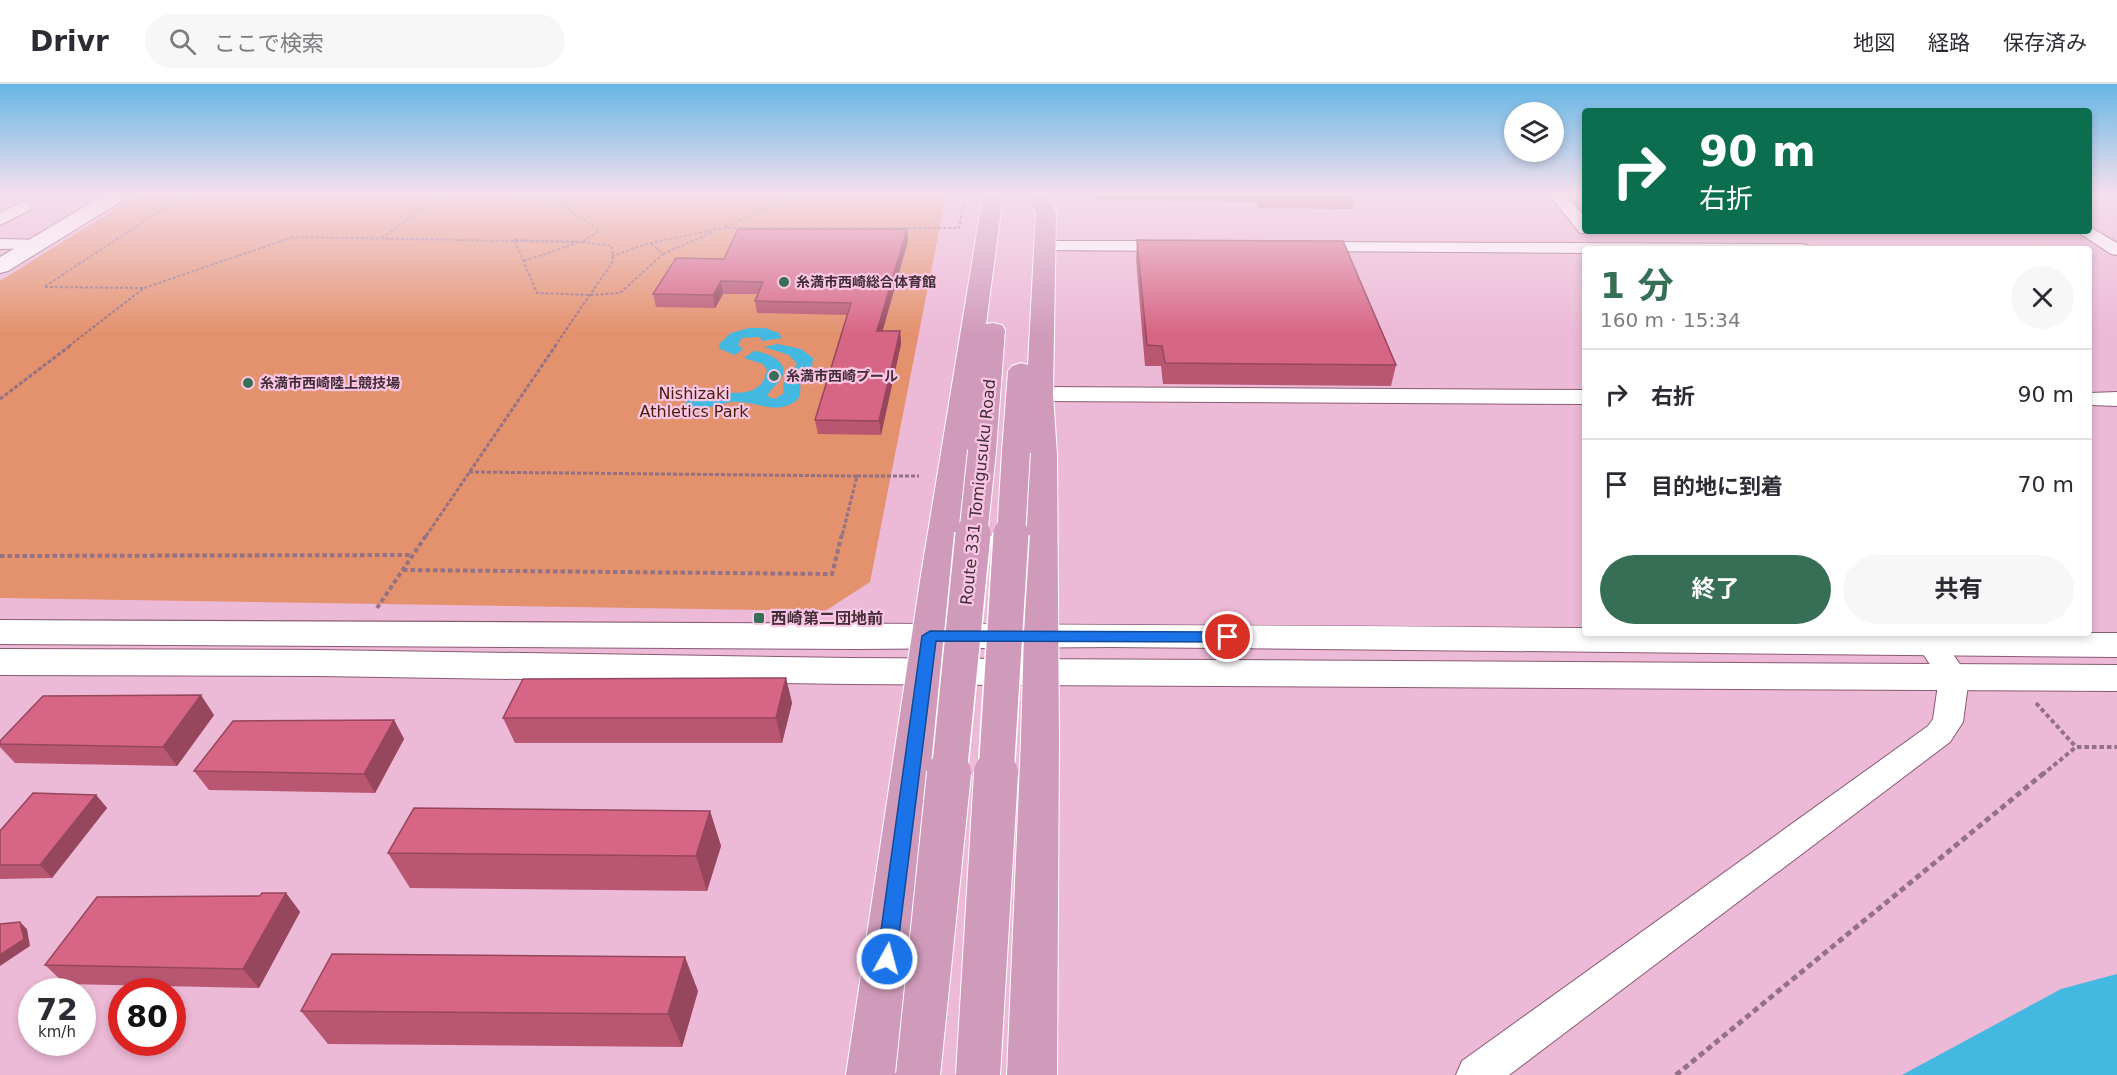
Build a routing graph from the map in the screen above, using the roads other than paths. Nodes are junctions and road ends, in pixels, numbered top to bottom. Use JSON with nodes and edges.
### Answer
{"nodes":[{"id":1,"x":41,"y":241,"type":"edge"},
{"id":2,"x":986,"y":241,"type":"edge"},
{"id":3,"x":1004,"y":241,"type":"edge"},
{"id":4,"x":1024,"y":241,"type":"edge"},
{"id":5,"x":1046,"y":241,"type":"edge"},
{"id":6,"x":2102,"y":241,"type":"edge"},
{"id":7,"x":0,"y":244,"type":"edge"},
{"id":8,"x":36,"y":244,"type":"junction"},
{"id":9,"x":1046,"y":246,"type":"junction"},
{"id":10,"x":1185,"y":246,"type":"edge"},
{"id":11,"x":1292,"y":247,"type":"edge"},
{"id":12,"x":1582,"y":249,"type":"edge"},
{"id":13,"x":2092,"y":250,"type":"edge"},
{"id":14,"x":2117,"y":250,"type":"edge"},
{"id":15,"x":0,"y":266,"type":"edge"},
{"id":16,"x":1040,"y":394,"type":"junction"},
{"id":17,"x":1582,"y":397,"type":"edge"},
{"id":18,"x":2092,"y":399,"type":"edge"},
{"id":19,"x":2117,"y":399,"type":"edge"},
{"id":20,"x":999,"y":451,"type":"junction"},
{"id":21,"x":0,"y":632,"type":"edge"},
{"id":22,"x":1927,"y":639,"type":"edge"},
{"id":23,"x":2117,"y":645,"type":"edge"},
{"id":24,"x":928,"y":654,"type":"junction"},
{"id":25,"x":1040,"y":654,"type":"junction"},
{"id":26,"x":0,"y":662,"type":"edge"},
{"id":27,"x":1954,"y":677,"type":"junction"},
{"id":28,"x":2117,"y":678,"type":"edge"},
{"id":29,"x":871,"y":1075,"type":"edge"},
{"id":30,"x":918,"y":1075,"type":"edge"},
{"id":31,"x":978,"y":1075,"type":"edge"},
{"id":32,"x":1032,"y":1075,"type":"edge"},
{"id":33,"x":1476,"y":1075,"type":"edge"}],
"edges":[{"from":1,"to":8,"type":"street"},
{"from":2,"to":24,"type":"highway"},
{"from":3,"to":20,"type":"highway","name":"Route 331 Tomigusuku Road"},
{"from":4,"to":20,"type":"highway","name":"Route 331 Tomigusuku Road"},
{"from":5,"to":9,"type":"highway"},
{"from":6,"to":14,"type":"street"},
{"from":7,"to":8,"type":"street"},
{"from":8,"to":15,"type":"street"},
{"from":9,"to":10,"type":"street"},
{"from":9,"to":16,"type":"highway"},
{"from":11,"to":12,"type":"street"},
{"from":13,"to":14,"type":"street"},
{"from":16,"to":17,"type":"street"},
{"from":16,"to":25,"type":"highway"},
{"from":18,"to":19,"type":"street"},
{"from":20,"to":30,"type":"highway","name":"Route 331 Tomigusuku Road","bridge":true},
{"from":20,"to":31,"type":"highway","name":"Route 331 Tomigusuku Road","bridge":true},
{"from":21,"to":24,"type":"street"},
{"from":22,"to":23,"type":"street"},
{"from":22,"to":25,"type":"street"},
{"from":22,"to":27,"type":"street"},
{"from":24,"to":25,"type":"street"},
{"from":24,"to":26,"type":"street"},
{"from":24,"to":29,"type":"highway"},
{"from":25,"to":27,"type":"street"},
{"from":25,"to":32,"type":"highway"},
{"from":27,"to":28,"type":"street"},
{"from":27,"to":33,"type":"street"}]}
